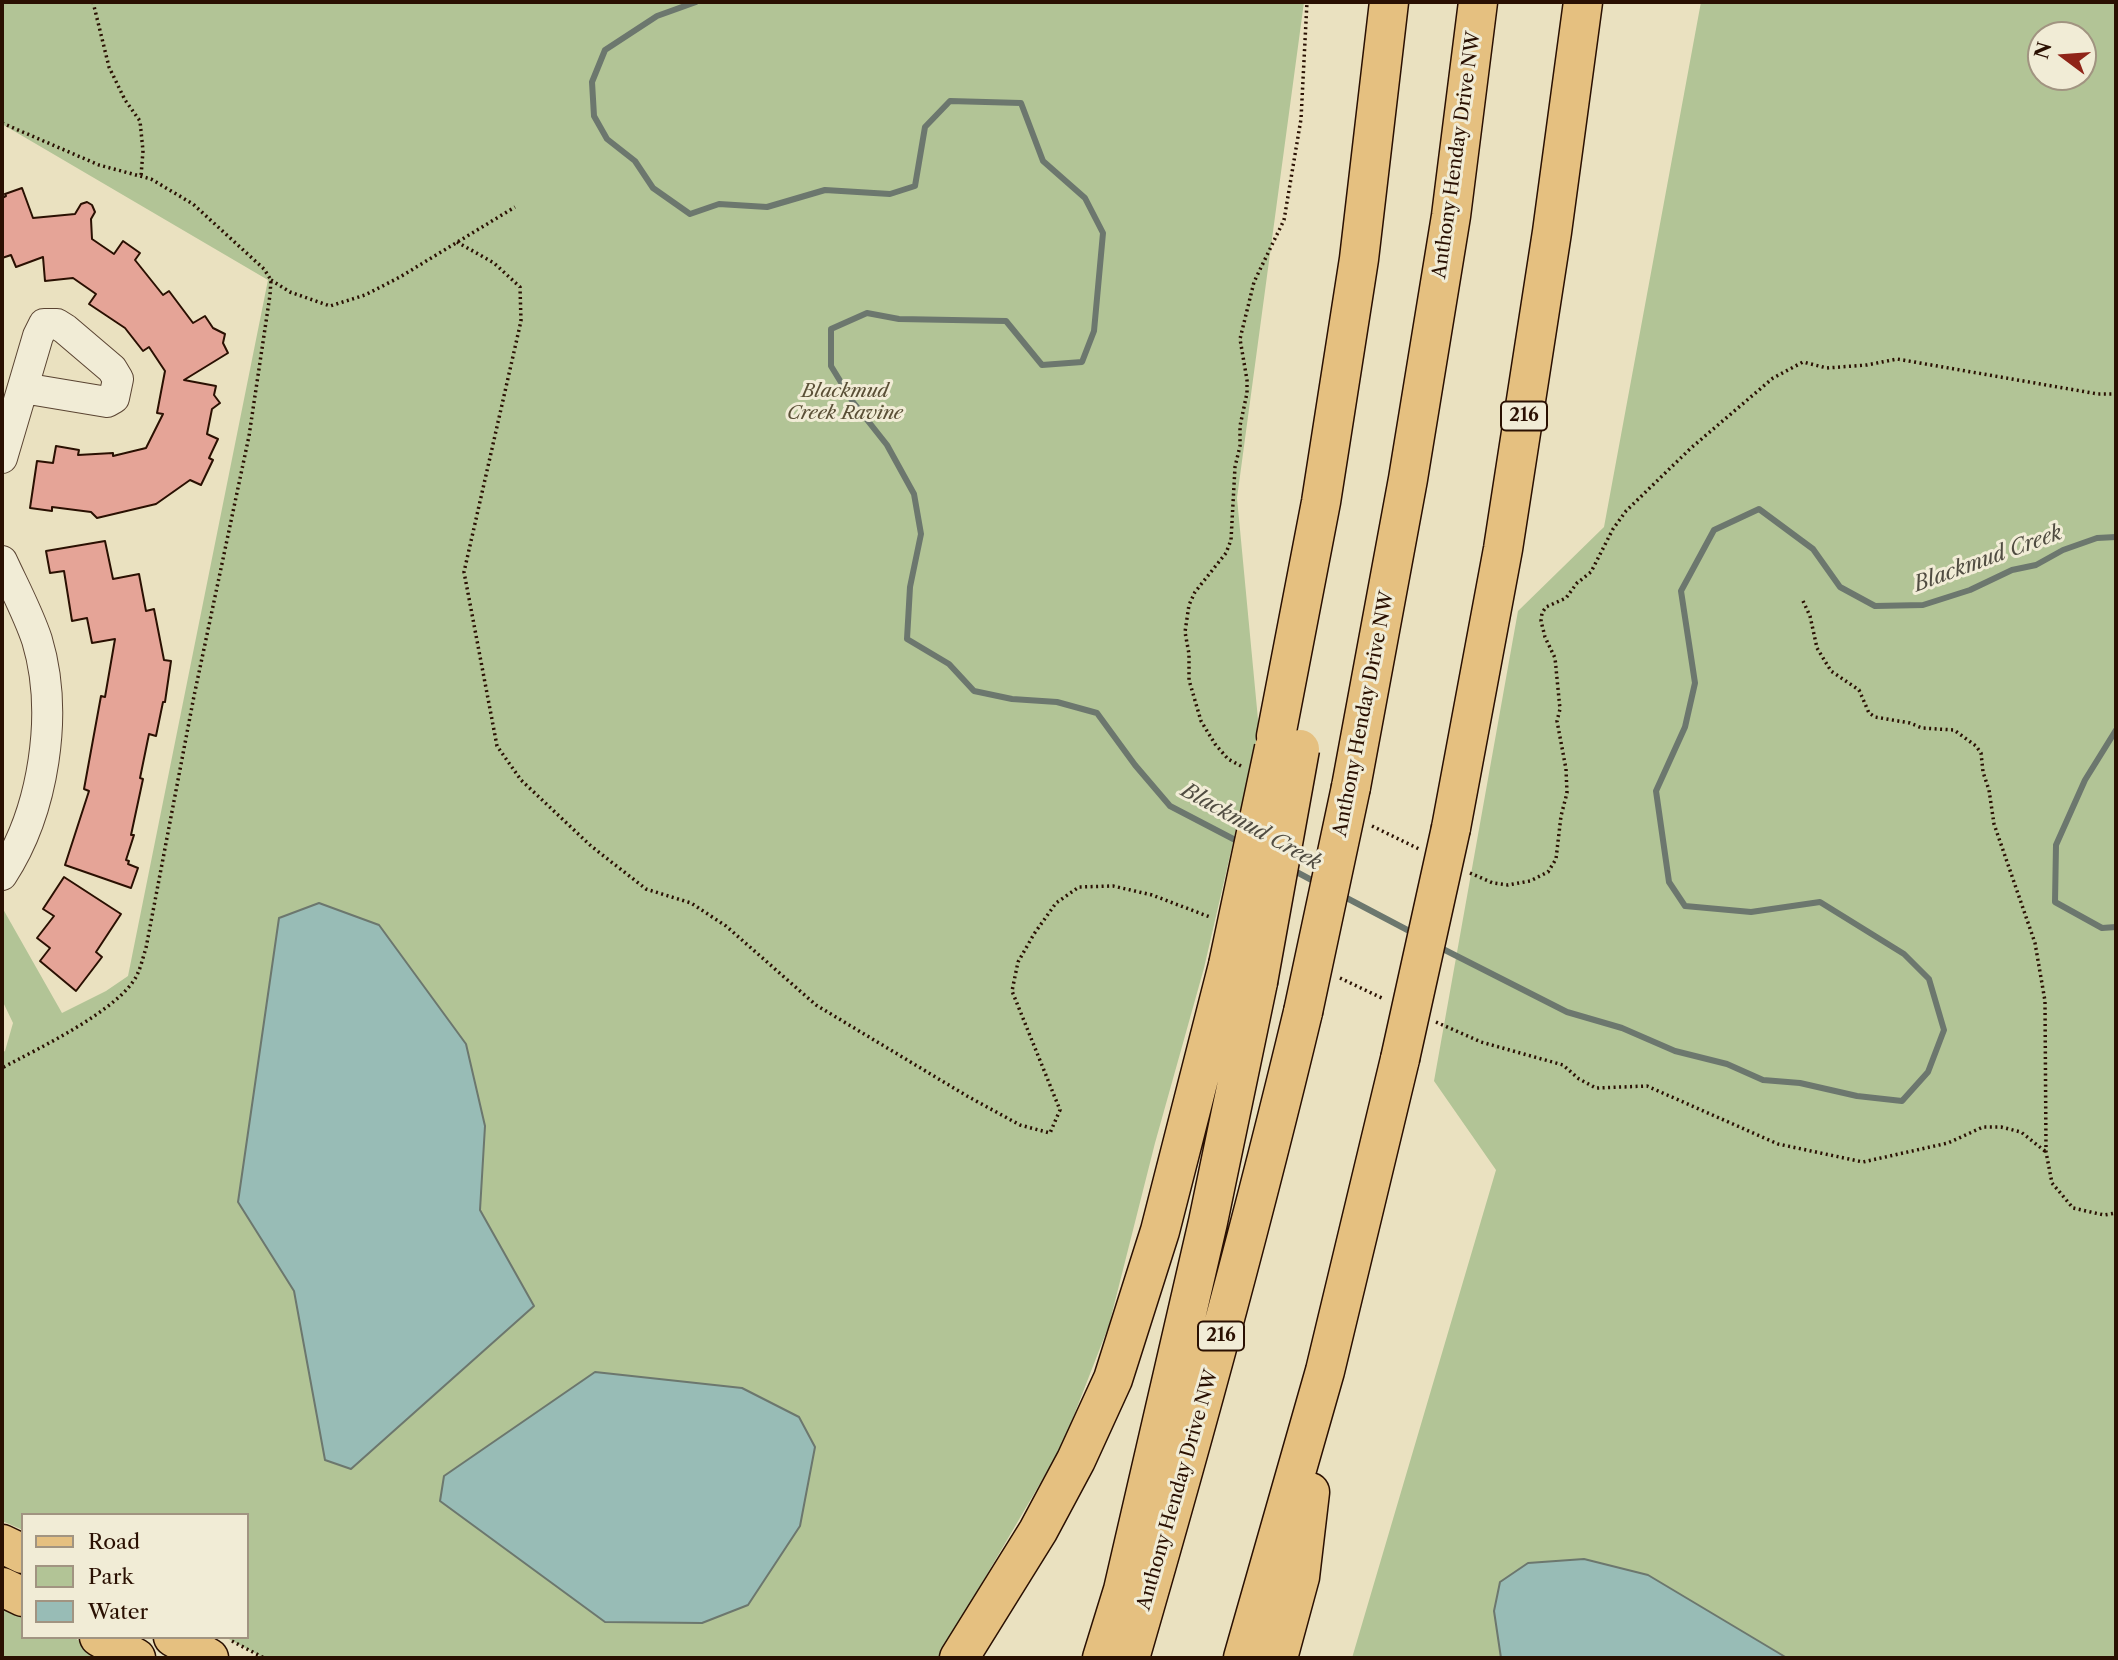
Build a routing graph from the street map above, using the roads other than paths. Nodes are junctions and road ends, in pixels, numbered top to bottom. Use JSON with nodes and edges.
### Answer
{"nodes":[{"id":1,"x":1389,"y":2,"type":"edge"},
{"id":2,"x":1478,"y":2,"type":"edge"},
{"id":3,"x":1583,"y":2,"type":"edge"},
{"id":4,"x":23,"y":388,"type":"dead end"},
{"id":5,"x":2,"y":458,"type":"edge"},
{"id":6,"x":2,"y":561,"type":"edge"},
{"id":7,"x":2,"y":875,"type":"edge"},
{"id":8,"x":1243,"y":974,"type":"junction"},
{"id":9,"x":1325,"y":1371,"type":"junction"},
{"id":10,"x":2,"y":1544,"type":"edge"},
{"id":11,"x":21,"y":1553,"type":"edge"},
{"id":12,"x":2,"y":1587,"type":"edge"},
{"id":13,"x":21,"y":1596,"type":"edge"},
{"id":14,"x":103,"y":1639,"type":"edge"},
{"id":15,"x":176,"y":1639,"type":"edge"},
{"id":16,"x":136,"y":1658,"type":"edge"},
{"id":17,"x":209,"y":1658,"type":"edge"},
{"id":18,"x":958,"y":1658,"type":"edge"},
{"id":19,"x":1102,"y":1658,"type":"edge"},
{"id":20,"x":1130,"y":1658,"type":"edge"},
{"id":21,"x":1243,"y":1658,"type":"edge"},
{"id":22,"x":1278,"y":1658,"type":"edge"}],
"edges":[{"from":1,"to":8,"type":"main road","bridge":true},
{"from":2,"to":20,"type":"main road","name":"Anthony Henday Drive NW","number":"216","bridge":true},
{"from":3,"to":9,"type":"main road","number":"216","bridge":true},
{"from":4,"to":5,"type":"street"},
{"from":6,"to":7,"type":"street"},
{"from":8,"to":18,"type":"main road"},
{"from":8,"to":19,"type":"main road"},
{"from":9,"to":21,"type":"main road","number":"216"},
{"from":9,"to":22,"type":"main road"},
{"from":10,"to":11,"type":"main road"},
{"from":12,"to":13,"type":"main road"},
{"from":14,"to":16,"type":"main road"},
{"from":15,"to":17,"type":"main road"}]}
